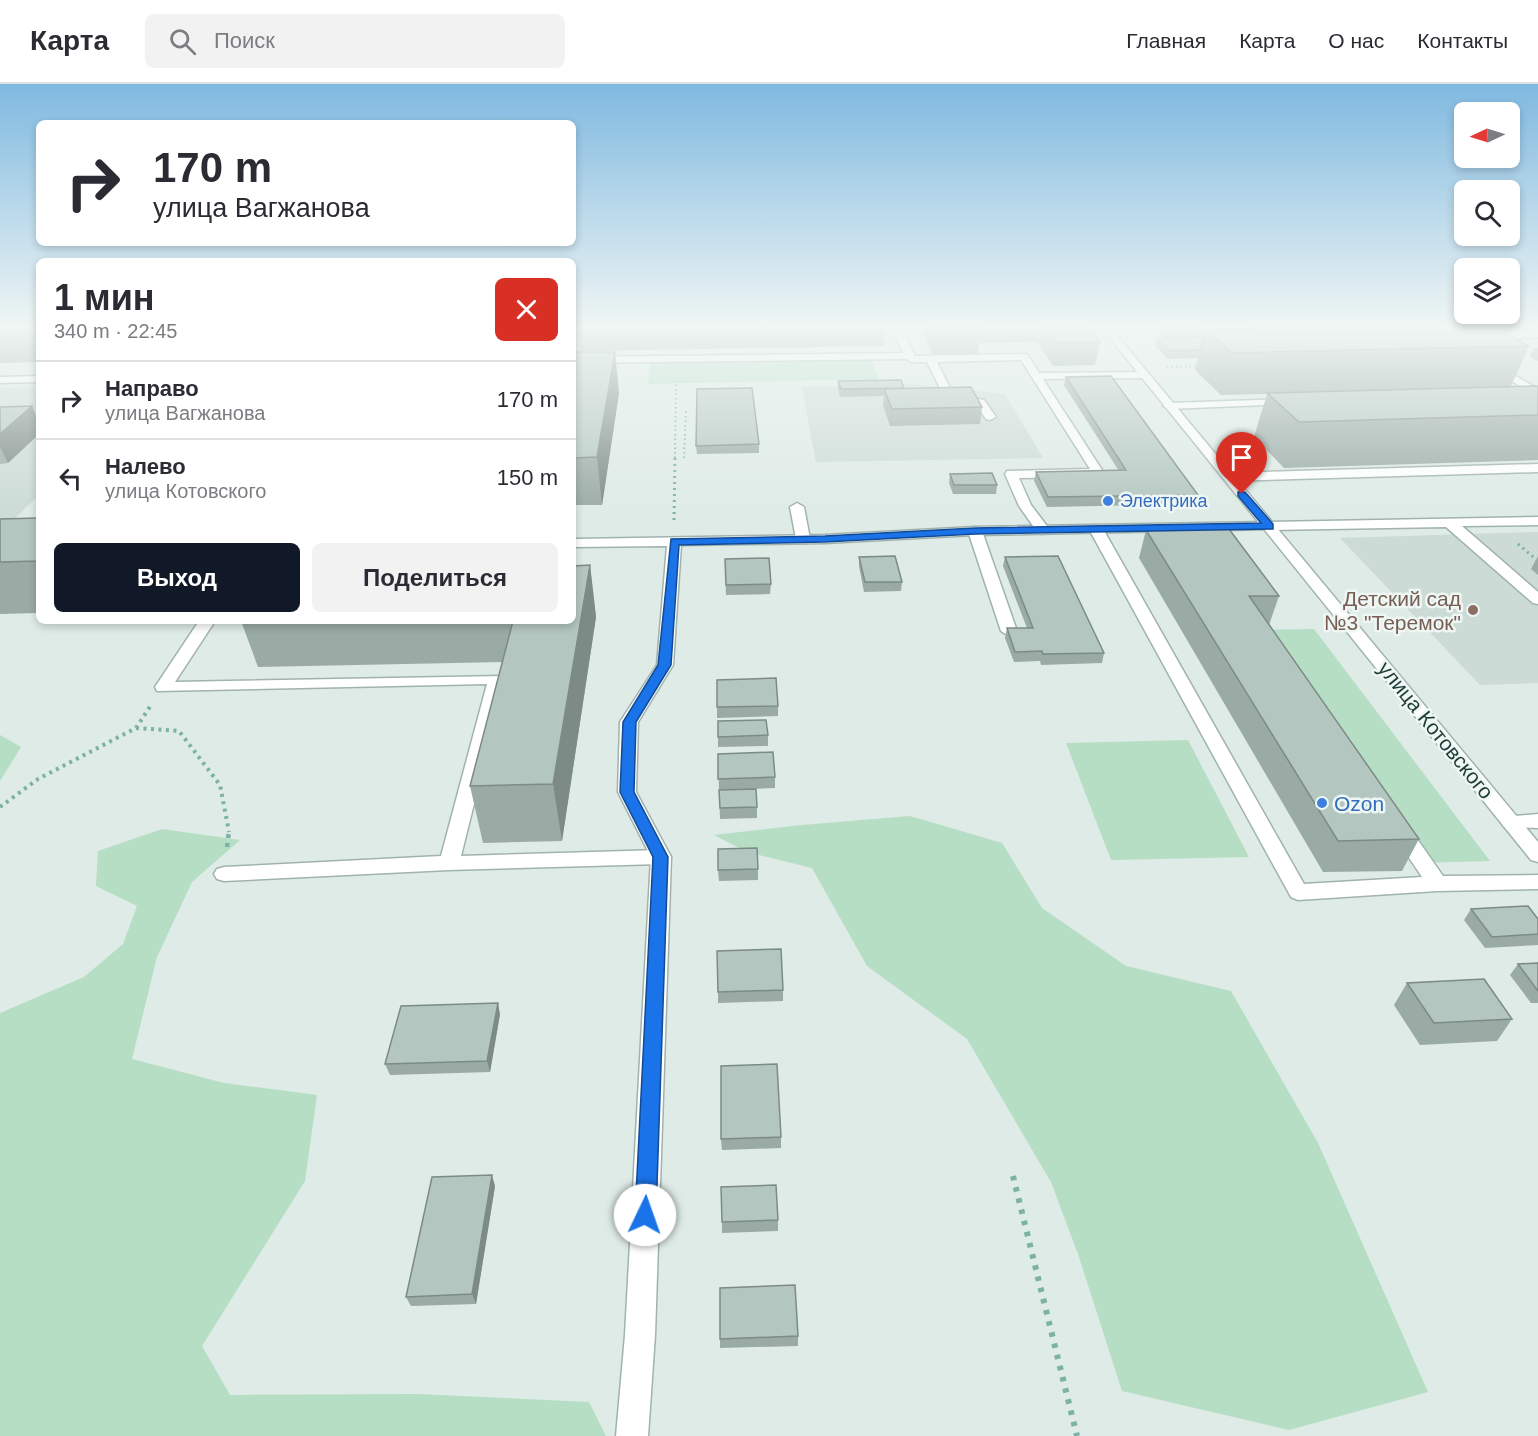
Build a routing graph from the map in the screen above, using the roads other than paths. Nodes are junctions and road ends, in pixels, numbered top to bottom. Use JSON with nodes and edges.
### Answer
{"nodes":[{"id":1,"x":946,"y":390,"type":"edge"},
{"id":2,"x":1045,"y":390,"type":"edge"},
{"id":3,"x":1156,"y":390,"type":"edge"},
{"id":4,"x":1538,"y":394,"type":"edge"},
{"id":5,"x":1514,"y":395,"type":"edge"},
{"id":6,"x":1300,"y":402,"type":"edge"},
{"id":7,"x":1169,"y":406,"type":"junction"},
{"id":8,"x":990,"y":417,"type":"dead end"},
{"id":9,"x":1538,"y":468,"type":"edge"},
{"id":10,"x":1228,"y":477,"type":"junction"},
{"id":11,"x":797,"y":507,"type":"dead end"},
{"id":12,"x":1538,"y":521,"type":"edge"},
{"id":13,"x":1451,"y":524,"type":"junction"},
{"id":14,"x":1269,"y":526,"type":"junction"},
{"id":15,"x":1043,"y":530,"type":"junction"},
{"id":16,"x":1096,"y":530,"type":"junction"},
{"id":17,"x":975,"y":531,"type":"junction"},
{"id":18,"x":803,"y":539,"type":"junction"},
{"id":19,"x":674,"y":542,"type":"junction"},
{"id":20,"x":576,"y":543,"type":"edge"},
{"id":21,"x":1538,"y":600,"type":"edge"},
{"id":22,"x":205,"y":624,"type":"edge"},
{"id":23,"x":1009,"y":631,"type":"edge"},
{"id":24,"x":1391,"y":817,"type":"edge"},
{"id":25,"x":1538,"y":821,"type":"edge"},
{"id":26,"x":1511,"y":822,"type":"junction"},
{"id":27,"x":1538,"y":855,"type":"edge"},
{"id":28,"x":661,"y":857,"type":"junction"},
{"id":29,"x":449,"y":863,"type":"junction"},
{"id":30,"x":224,"y":874,"type":"road end"},
{"id":31,"x":1538,"y":882,"type":"edge"},
{"id":32,"x":1437,"y":884,"type":"junction"},
{"id":33,"x":632,"y":1436,"type":"edge"}],
"edges":[{"from":1,"to":8,"type":"street"},
{"from":2,"to":15,"type":"street"},
{"from":3,"to":7,"type":"street","name":"улица Котовского"},
{"from":4,"to":5,"type":"street"},
{"from":6,"to":7,"type":"street"},
{"from":7,"to":10,"type":"street","name":"улица Котовского"},
{"from":9,"to":10,"type":"street"},
{"from":10,"to":14,"type":"street","name":"улица Котовского"},
{"from":11,"to":18,"type":"street"},
{"from":12,"to":13,"type":"street"},
{"from":13,"to":14,"type":"street"},
{"from":13,"to":21,"type":"street"},
{"from":14,"to":16,"type":"street"},
{"from":14,"to":26,"type":"street","name":"улица Котовского"},
{"from":15,"to":16,"type":"street"},
{"from":15,"to":17,"type":"street"},
{"from":16,"to":32,"type":"street"},
{"from":17,"to":18,"type":"street"},
{"from":17,"to":23,"type":"street"},
{"from":18,"to":19,"type":"street"},
{"from":19,"to":20,"type":"street"},
{"from":19,"to":28,"type":"street"},
{"from":22,"to":29,"type":"street"},
{"from":24,"to":32,"type":"street"},
{"from":25,"to":26,"type":"street"},
{"from":26,"to":27,"type":"street","name":"улица Котовского"},
{"from":28,"to":29,"type":"street"},
{"from":28,"to":33,"type":"street"},
{"from":29,"to":30,"type":"street"},
{"from":31,"to":32,"type":"street"}]}
